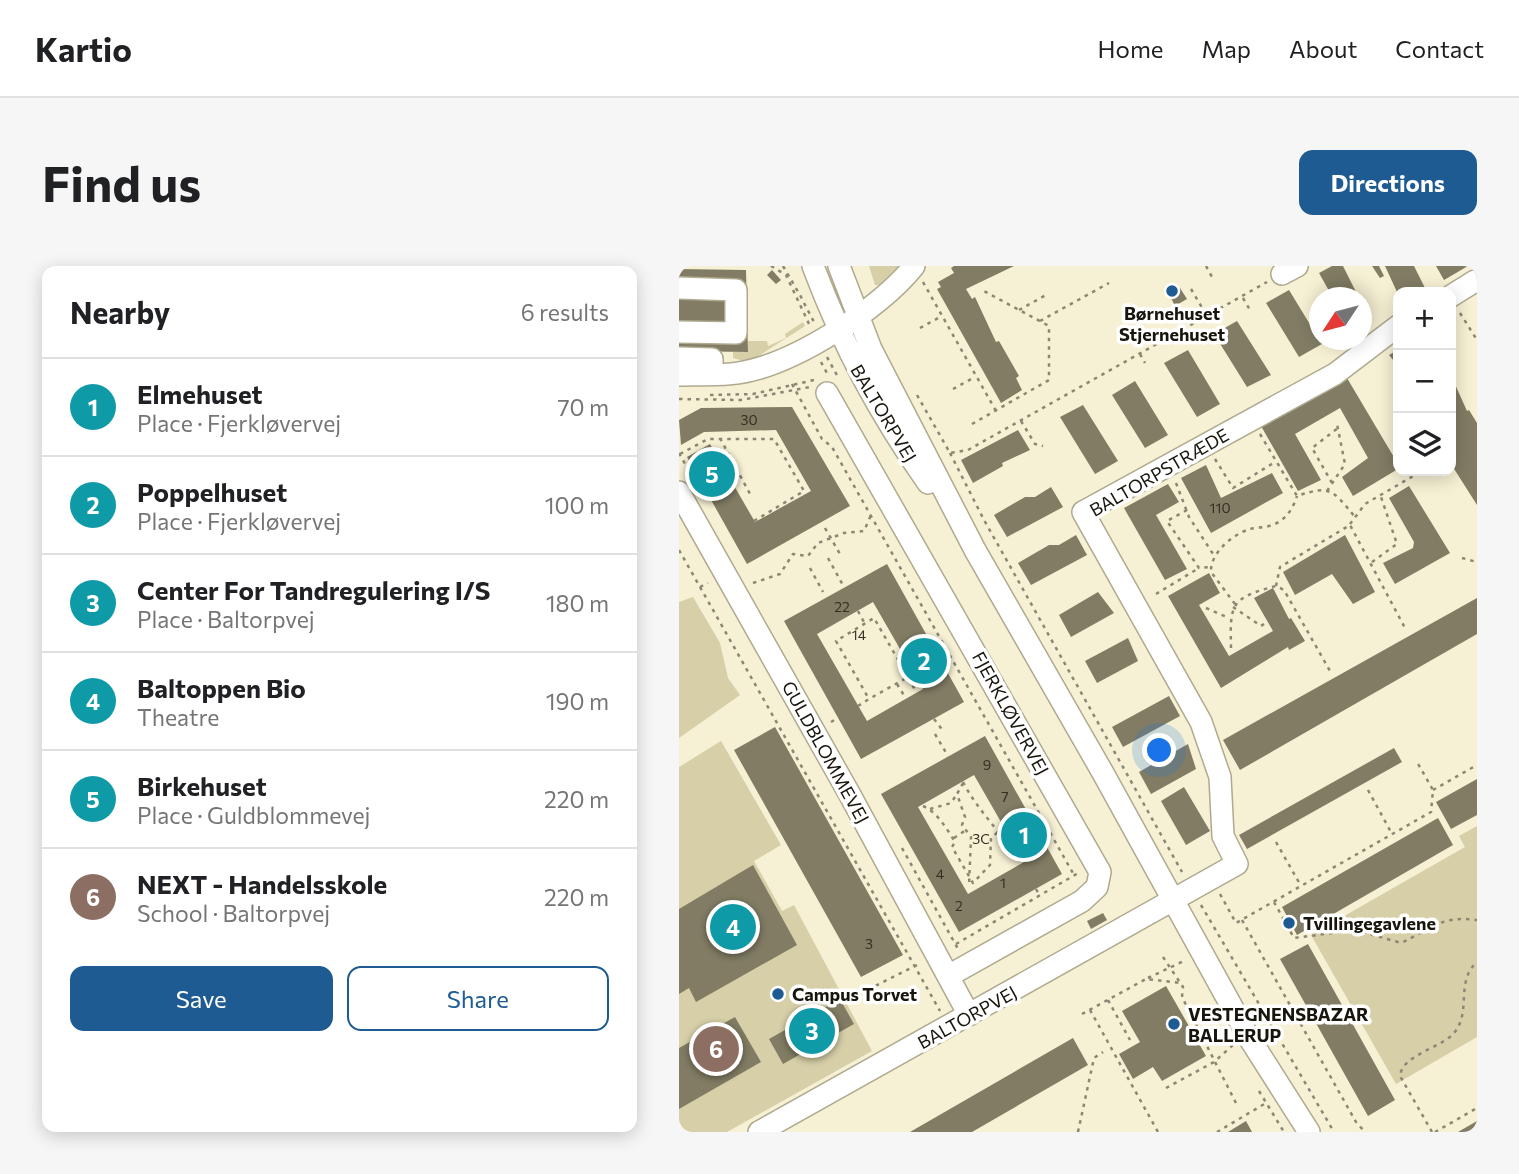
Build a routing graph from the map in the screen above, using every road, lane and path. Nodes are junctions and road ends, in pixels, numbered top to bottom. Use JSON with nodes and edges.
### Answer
{"nodes":[{"id":1,"x":771,"y":266,"type":"edge"},
{"id":2,"x":813,"y":266,"type":"edge"},
{"id":3,"x":839,"y":266,"type":"edge"},
{"id":4,"x":914,"y":266,"type":"edge"},
{"id":5,"x":1206,"y":266,"type":"edge"},
{"id":6,"x":1290,"y":270,"type":"edge"},
{"id":7,"x":1212,"y":277,"type":"dead end"},
{"id":8,"x":1475,"y":281,"type":"dead end"},
{"id":9,"x":1109,"y":283,"type":"dead end"},
{"id":10,"x":679,"y":288,"type":"edge"},
{"id":11,"x":1191,"y":289,"type":"dead end"},
{"id":12,"x":982,"y":290,"type":"dead end"},
{"id":13,"x":1046,"y":295,"type":"dead end"},
{"id":14,"x":1242,"y":297,"type":"junction"},
{"id":15,"x":1456,"y":300,"type":"edge"},
{"id":16,"x":1456,"y":305,"type":"edge"},
{"id":17,"x":1019,"y":310,"type":"junction"},
{"id":18,"x":1250,"y":310,"type":"dead end"},
{"id":19,"x":857,"y":316,"type":"junction"},
{"id":20,"x":943,"y":316,"type":"junction"},
{"id":21,"x":1207,"y":316,"type":"junction"},
{"id":22,"x":807,"y":321,"type":"dead end"},
{"id":23,"x":1040,"y":321,"type":"junction"},
{"id":24,"x":921,"y":328,"type":"dead end"},
{"id":25,"x":836,"y":330,"type":"junction"},
{"id":26,"x":1393,"y":330,"type":"edge"},
{"id":27,"x":679,"y":332,"type":"edge"},
{"id":28,"x":1477,"y":340,"type":"edge"},
{"id":29,"x":1140,"y":354,"type":"junction"},
{"id":30,"x":679,"y":358,"type":"edge"},
{"id":31,"x":1145,"y":363,"type":"dead end"},
{"id":32,"x":712,"y":374,"type":"junction"},
{"id":33,"x":679,"y":375,"type":"edge"},
{"id":34,"x":976,"y":376,"type":"junction"},
{"id":35,"x":824,"y":383,"type":"junction"},
{"id":36,"x":792,"y":384,"type":"junction"},
{"id":37,"x":795,"y":389,"type":"junction"},
{"id":38,"x":953,"y":389,"type":"dead end"},
{"id":39,"x":679,"y":394,"type":"edge"},
{"id":40,"x":918,"y":395,"type":"dead end"},
{"id":41,"x":679,"y":400,"type":"edge"},
{"id":42,"x":996,"y":411,"type":"junction"},
{"id":43,"x":1251,"y":420,"type":"junction"},
{"id":44,"x":1021,"y":421,"type":"junction"},
{"id":45,"x":972,"y":424,"type":"dead end"},
{"id":46,"x":720,"y":438,"type":"junction"},
{"id":47,"x":1206,"y":444,"type":"junction"},
{"id":48,"x":1043,"y":446,"type":"dead end"},
{"id":49,"x":950,"y":453,"type":"junction"},
{"id":50,"x":680,"y":454,"type":"edge"},
{"id":51,"x":1276,"y":461,"type":"junction"},
{"id":52,"x":1167,"y":466,"type":"junction"},
{"id":53,"x":1413,"y":476,"type":"edge"},
{"id":54,"x":1332,"y":483,"type":"junction"},
{"id":55,"x":1327,"y":491,"type":"junction"},
{"id":56,"x":679,"y":492,"type":"edge"},
{"id":57,"x":750,"y":494,"type":"dead end"},
{"id":58,"x":1380,"y":494,"type":"junction"},
{"id":59,"x":1297,"y":496,"type":"junction"},
{"id":60,"x":1187,"y":510,"type":"junction"},
{"id":61,"x":871,"y":515,"type":"junction"},
{"id":62,"x":1355,"y":517,"type":"junction"},
{"id":63,"x":754,"y":521,"type":"dead end"},
{"id":64,"x":1350,"y":525,"type":"junction"},
{"id":65,"x":825,"y":528,"type":"dead end"},
{"id":66,"x":831,"y":539,"type":"junction"},
{"id":67,"x":679,"y":550,"type":"edge"},
{"id":68,"x":975,"y":550,"type":"junction"},
{"id":69,"x":840,"y":555,"type":"dead end"},
{"id":70,"x":1215,"y":557,"type":"junction"},
{"id":71,"x":828,"y":558,"type":"dead end"},
{"id":72,"x":1462,"y":558,"type":"dead end"},
{"id":73,"x":1372,"y":562,"type":"junction"},
{"id":74,"x":1477,"y":562,"type":"edge"},
{"id":75,"x":1210,"y":567,"type":"junction"},
{"id":76,"x":810,"y":568,"type":"dead end"},
{"id":77,"x":1199,"y":568,"type":"junction"},
{"id":78,"x":726,"y":574,"type":"junction"},
{"id":79,"x":753,"y":583,"type":"dead end"},
{"id":80,"x":1276,"y":586,"type":"junction"},
{"id":81,"x":699,"y":587,"type":"junction"},
{"id":82,"x":844,"y":587,"type":"dead end"},
{"id":83,"x":823,"y":592,"type":"dead end"},
{"id":84,"x":1156,"y":594,"type":"dead end"},
{"id":85,"x":1234,"y":605,"type":"junction"},
{"id":86,"x":1206,"y":608,"type":"dead end"},
{"id":87,"x":858,"y":611,"type":"dead end"},
{"id":88,"x":1230,"y":618,"type":"junction"},
{"id":89,"x":865,"y":624,"type":"junction"},
{"id":90,"x":1264,"y":624,"type":"dead end"},
{"id":91,"x":1405,"y":628,"type":"dead end"},
{"id":92,"x":1231,"y":648,"type":"dead end"},
{"id":93,"x":1330,"y":671,"type":"dead end"},
{"id":94,"x":908,"y":677,"type":"junction"},
{"id":95,"x":897,"y":684,"type":"junction"},
{"id":96,"x":916,"y":691,"type":"dead end"},
{"id":97,"x":905,"y":698,"type":"dead end"},
{"id":98,"x":869,"y":699,"type":"junction"},
{"id":99,"x":858,"y":706,"type":"dead end"},
{"id":100,"x":838,"y":718,"type":"dead end"},
{"id":101,"x":934,"y":719,"type":"dead end"},
{"id":102,"x":831,"y":722,"type":"dead end"},
{"id":103,"x":944,"y":732,"type":"dead end"},
{"id":104,"x":935,"y":734,"type":"dead end"},
{"id":105,"x":948,"y":756,"type":"dead end"},
{"id":106,"x":1417,"y":762,"type":"dead end"},
{"id":107,"x":1477,"y":765,"type":"edge"},
{"id":108,"x":1368,"y":790,"type":"dead end"},
{"id":109,"x":1433,"y":790,"type":"junction"},
{"id":110,"x":957,"y":794,"type":"junction"},
{"id":111,"x":923,"y":806,"type":"dead end"},
{"id":112,"x":930,"y":809,"type":"junction"},
{"id":113,"x":966,"y":830,"type":"junction"},
{"id":114,"x":998,"y":832,"type":"junction"},
{"id":115,"x":1392,"y":834,"type":"junction"},
{"id":116,"x":953,"y":838,"type":"junction"},
{"id":117,"x":1276,"y":842,"type":"dead end"},
{"id":118,"x":1095,"y":863,"type":"junction"},
{"id":119,"x":1022,"y":864,"type":"dead end"},
{"id":120,"x":1074,"y":875,"type":"junction"},
{"id":121,"x":970,"y":878,"type":"junction"},
{"id":122,"x":1212,"y":878,"type":"junction"},
{"id":123,"x":969,"y":886,"type":"dead end"},
{"id":124,"x":1301,"y":886,"type":"junction"},
{"id":125,"x":1036,"y":889,"type":"dead end"},
{"id":126,"x":1182,"y":894,"type":"junction"},
{"id":127,"x":1040,"y":897,"type":"junction"},
{"id":128,"x":1274,"y":902,"type":"junction"},
{"id":129,"x":1242,"y":920,"type":"junction"},
{"id":130,"x":1477,"y":920,"type":"edge"},
{"id":131,"x":939,"y":954,"type":"junction"},
{"id":132,"x":1163,"y":957,"type":"dead end"},
{"id":133,"x":1477,"y":962,"type":"edge"},
{"id":134,"x":914,"y":967,"type":"junction"},
{"id":135,"x":1172,"y":968,"type":"junction"},
{"id":136,"x":950,"y":975,"type":"junction"},
{"id":137,"x":1146,"y":979,"type":"junction"},
{"id":138,"x":1181,"y":983,"type":"junction"},
{"id":139,"x":853,"y":997,"type":"dead end"},
{"id":140,"x":1108,"y":1000,"type":"junction"},
{"id":141,"x":1090,"y":1010,"type":"junction"},
{"id":142,"x":1082,"y":1014,"type":"dead end"},
{"id":143,"x":968,"y":1015,"type":"junction"},
{"id":144,"x":949,"y":1026,"type":"junction"},
{"id":145,"x":1248,"y":1036,"type":"junction"},
{"id":146,"x":1130,"y":1040,"type":"dead end"},
{"id":147,"x":1103,"y":1052,"type":"dead end"},
{"id":148,"x":1214,"y":1062,"type":"junction"},
{"id":149,"x":1166,"y":1088,"type":"dead end"},
{"id":150,"x":1238,"y":1107,"type":"dead end"},
{"id":151,"x":1477,"y":1108,"type":"edge"},
{"id":152,"x":1256,"y":1110,"type":"dead end"},
{"id":153,"x":759,"y":1132,"type":"edge"},
{"id":154,"x":1078,"y":1132,"type":"edge"},
{"id":155,"x":1158,"y":1132,"type":"edge"},
{"id":156,"x":1217,"y":1132,"type":"edge"},
{"id":157,"x":1309,"y":1132,"type":"edge"},
{"id":158,"x":1334,"y":1132,"type":"edge"},
{"id":159,"x":1365,"y":1132,"type":"edge"},
{"id":160,"x":1434,"y":1132,"type":"edge"}],
"edges":[{"from":1,"to":22,"type":"path"},
{"from":2,"to":25,"type":"street","name":"BALTORPVEJ"},
{"from":3,"to":19,"type":"street","name":"BALTORPVEJ"},
{"from":4,"to":19,"type":"street"},
{"from":4,"to":20,"type":"path"},
{"from":5,"to":7,"type":"path"},
{"from":6,"to":14,"type":"path"},
{"from":8,"to":15,"type":"street"},
{"from":9,"to":23,"type":"path"},
{"from":10,"to":27,"type":"street"},
{"from":11,"to":21,"type":"path"},
{"from":12,"to":17,"type":"path"},
{"from":13,"to":17,"type":"path"},
{"from":14,"to":18,"type":"path"},
{"from":14,"to":21,"type":"path"},
{"from":16,"to":28,"type":"path"},
{"from":17,"to":23,"type":"path"},
{"from":19,"to":25,"type":"street"},
{"from":19,"to":68,"type":"street","name":"BALTORPVEJ"},
{"from":20,"to":24,"type":"path"},
{"from":20,"to":34,"type":"path"},
{"from":21,"to":29,"type":"path"},
{"from":23,"to":42,"type":"path"},
{"from":25,"to":32,"type":"street"},
{"from":25,"to":68,"type":"street","name":"BALTORPVEJ"},
{"from":26,"to":43,"type":"street","name":"BALTORPSTRÆDE"},
{"from":29,"to":31,"type":"path"},
{"from":29,"to":44,"type":"path"},
{"from":30,"to":32,"type":"street"},
{"from":32,"to":33,"type":"street"},
{"from":34,"to":38,"type":"path"},
{"from":34,"to":42,"type":"path"},
{"from":35,"to":36,"type":"path"},
{"from":35,"to":37,"type":"path"},
{"from":35,"to":118,"type":"street","name":"FJERKLØVERVEJ"},
{"from":36,"to":37,"type":"path"},
{"from":36,"to":39,"type":"path"},
{"from":37,"to":41,"type":"path"},
{"from":37,"to":61,"type":"path"},
{"from":40,"to":49,"type":"path"},
{"from":42,"to":45,"type":"path"},
{"from":43,"to":47,"type":"street","name":"BALTORPSTRÆDE"},
{"from":43,"to":51,"type":"path"},
{"from":44,"to":48,"type":"path"},
{"from":44,"to":49,"type":"path"},
{"from":46,"to":50,"type":"path"},
{"from":46,"to":57,"type":"path"},
{"from":46,"to":63,"type":"path"},
{"from":47,"to":51,"type":"path"},
{"from":47,"to":52,"type":"street","name":"BALTORPSTRÆDE"},
{"from":49,"to":126,"type":"path"},
{"from":51,"to":59,"type":"path"},
{"from":52,"to":60,"type":"path"},
{"from":52,"to":122,"type":"street","name":"BALTORPSTRÆDE"},
{"from":53,"to":58,"type":"path"},
{"from":54,"to":54,"type":"path"},
{"from":54,"to":55,"type":"path"},
{"from":55,"to":59,"type":"path"},
{"from":55,"to":62,"type":"path"},
{"from":56,"to":78,"type":"street","name":"GULDBLOMMEVEJ"},
{"from":58,"to":62,"type":"path"},
{"from":58,"to":73,"type":"path"},
{"from":59,"to":70,"type":"path"},
{"from":60,"to":70,"type":"path"},
{"from":60,"to":77,"type":"path"},
{"from":61,"to":66,"type":"path"},
{"from":61,"to":120,"type":"path"},
{"from":62,"to":64,"type":"path"},
{"from":64,"to":73,"type":"path"},
{"from":64,"to":80,"type":"path"},
{"from":65,"to":66,"type":"path"},
{"from":66,"to":69,"type":"path"},
{"from":66,"to":79,"type":"path"},
{"from":67,"to":81,"type":"path"},
{"from":68,"to":126,"type":"street","name":"BALTORPVEJ"},
{"from":70,"to":75,"type":"path"},
{"from":71,"to":82,"type":"path"},
{"from":72,"to":74,"type":"path"},
{"from":73,"to":91,"type":"path"},
{"from":75,"to":77,"type":"path"},
{"from":75,"to":85,"type":"path"},
{"from":76,"to":83,"type":"path"},
{"from":77,"to":84,"type":"path"},
{"from":78,"to":81,"type":"path"},
{"from":78,"to":131,"type":"street","name":"GULDBLOMMEVEJ"},
{"from":80,"to":85,"type":"path"},
{"from":80,"to":93,"type":"path"},
{"from":81,"to":134,"type":"path"},
{"from":85,"to":88,"type":"path"},
{"from":85,"to":90,"type":"path"},
{"from":86,"to":88,"type":"path"},
{"from":87,"to":89,"type":"path"},
{"from":88,"to":92,"type":"path"},
{"from":89,"to":94,"type":"path"},
{"from":89,"to":98,"type":"path"},
{"from":94,"to":95,"type":"path"},
{"from":94,"to":96,"type":"path"},
{"from":95,"to":97,"type":"path"},
{"from":95,"to":98,"type":"path"},
{"from":98,"to":99,"type":"path"},
{"from":100,"to":102,"type":"path"},
{"from":101,"to":103,"type":"path"},
{"from":104,"to":105,"type":"path"},
{"from":106,"to":109,"type":"path"},
{"from":107,"to":109,"type":"path"},
{"from":108,"to":115,"type":"path"},
{"from":109,"to":115,"type":"path"},
{"from":110,"to":112,"type":"path"},
{"from":110,"to":113,"type":"path"},
{"from":110,"to":114,"type":"path"},
{"from":111,"to":112,"type":"path"},
{"from":112,"to":116,"type":"path"},
{"from":113,"to":116,"type":"path"},
{"from":113,"to":121,"type":"path"},
{"from":114,"to":119,"type":"path"},
{"from":114,"to":121,"type":"path"},
{"from":115,"to":124,"type":"path"},
{"from":116,"to":121,"type":"path"},
{"from":117,"to":124,"type":"path"},
{"from":118,"to":120,"type":"path"},
{"from":118,"to":136,"type":"street"},
{"from":120,"to":127,"type":"path"},
{"from":121,"to":123,"type":"path"},
{"from":122,"to":126,"type":"street"},
{"from":122,"to":129,"type":"path"},
{"from":124,"to":128,"type":"path"},
{"from":125,"to":127,"type":"path"},
{"from":126,"to":143,"type":"street","name":"BALTORPVEJ"},
{"from":126,"to":145,"type":"street","name":"BALTORPVEJ"},
{"from":126,"to":158,"type":"path"},
{"from":127,"to":131,"type":"path"},
{"from":128,"to":129,"type":"path"},
{"from":128,"to":130,"type":"path"},
{"from":129,"to":159,"type":"path"},
{"from":131,"to":134,"type":"path"},
{"from":131,"to":136,"type":"street","name":"GULDBLOMMEVEJ"},
{"from":132,"to":135,"type":"path"},
{"from":133,"to":160,"type":"path"},
{"from":134,"to":139,"type":"path"},
{"from":134,"to":144,"type":"path"},
{"from":135,"to":137,"type":"path"},
{"from":135,"to":138,"type":"path"},
{"from":136,"to":143,"type":"street","name":"GULDBLOMMEVEJ"},
{"from":137,"to":138,"type":"path"},
{"from":137,"to":140,"type":"path"},
{"from":138,"to":148,"type":"path"},
{"from":140,"to":141,"type":"path"},
{"from":140,"to":146,"type":"path"},
{"from":141,"to":142,"type":"path"},
{"from":141,"to":155,"type":"path"},
{"from":143,"to":144,"type":"street","name":"BALTORPVEJ"},
{"from":144,"to":153,"type":"street","name":"BALTORPVEJ"},
{"from":145,"to":148,"type":"path"},
{"from":145,"to":157,"type":"street","name":"BALTORPVEJ"},
{"from":147,"to":154,"type":"path"},
{"from":148,"to":149,"type":"path"},
{"from":148,"to":150,"type":"path"},
{"from":151,"to":160,"type":"path"},
{"from":152,"to":156,"type":"path"}]}
